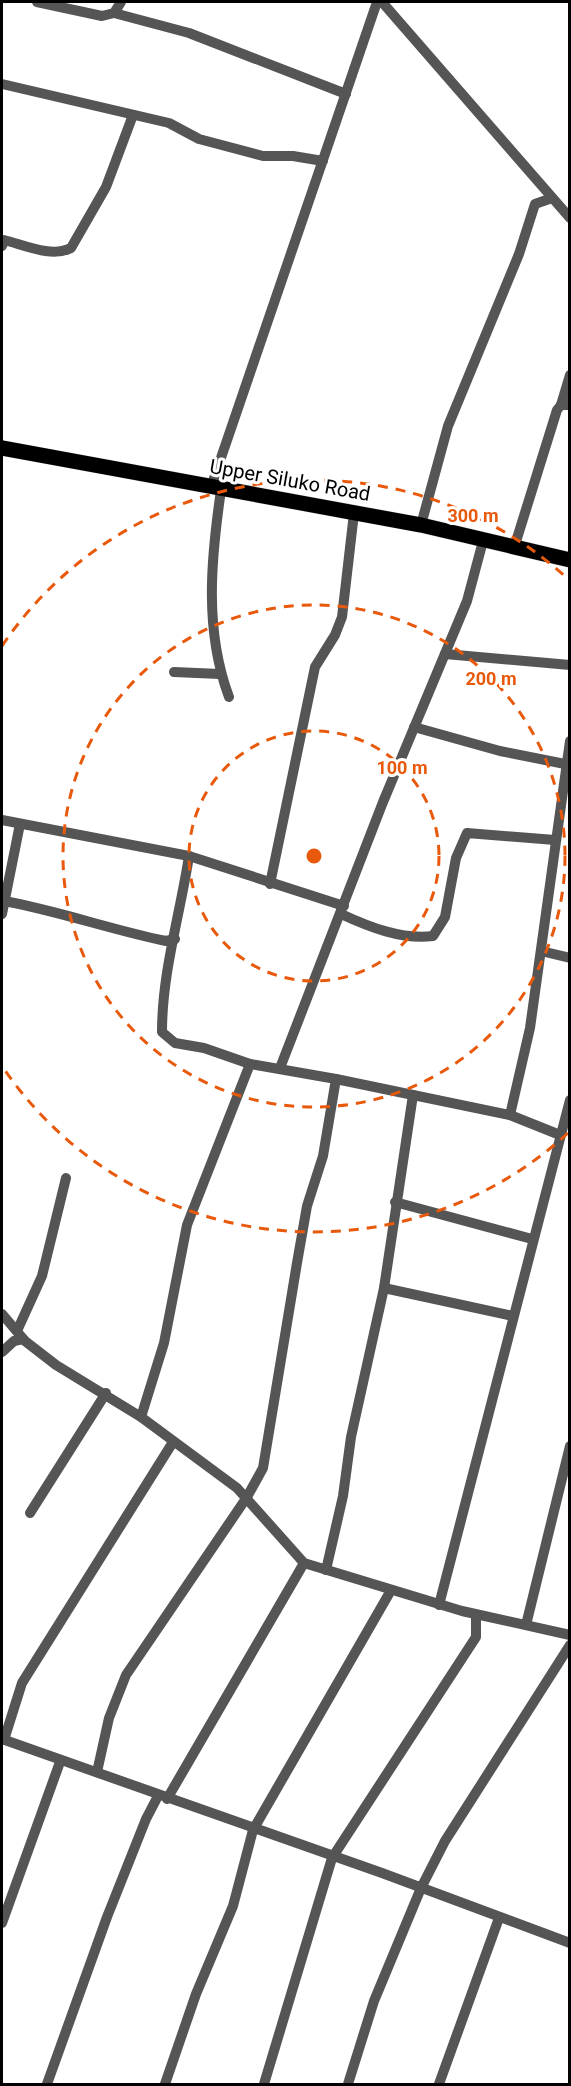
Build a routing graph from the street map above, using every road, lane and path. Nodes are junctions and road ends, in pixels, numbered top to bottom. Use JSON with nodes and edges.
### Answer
{"nodes":[{"id":1,"x":37,"y":2,"type":"edge"},
{"id":2,"x":121,"y":2,"type":"edge"},
{"id":3,"x":377,"y":2,"type":"edge"},
{"id":4,"x":382,"y":2,"type":"edge"},
{"id":5,"x":114,"y":13,"type":"junction"},
{"id":6,"x":2,"y":84,"type":"edge"},
{"id":7,"x":346,"y":94,"type":"junction"},
{"id":8,"x":133,"y":114,"type":"junction"},
{"id":9,"x":323,"y":161,"type":"junction"},
{"id":10,"x":552,"y":198,"type":"junction"},
{"id":11,"x":570,"y":218,"type":"edge"},
{"id":12,"x":2,"y":242,"type":"edge"},
{"id":13,"x":570,"y":375,"type":"edge"},
{"id":14,"x":565,"y":405,"type":"edge"},
{"id":15,"x":2,"y":448,"type":"edge"},
{"id":16,"x":216,"y":489,"type":"junction"},
{"id":17,"x":354,"y":513,"type":"junction"},
{"id":18,"x":421,"y":525,"type":"junction"},
{"id":19,"x":483,"y":541,"type":"junction"},
{"id":20,"x":514,"y":548,"type":"junction"},
{"id":21,"x":570,"y":560,"type":"edge"},
{"id":22,"x":445,"y":654,"type":"junction"},
{"id":23,"x":570,"y":665,"type":"edge"},
{"id":24,"x":229,"y":697,"type":"dead end"},
{"id":25,"x":414,"y":727,"type":"junction"},
{"id":26,"x":570,"y":741,"type":"edge"},
{"id":27,"x":568,"y":765,"type":"edge"},
{"id":28,"x":2,"y":820,"type":"edge"},
{"id":29,"x":20,"y":824,"type":"junction"},
{"id":30,"x":555,"y":840,"type":"junction"},
{"id":31,"x":189,"y":856,"type":"junction"},
{"id":32,"x":270,"y":884,"type":"junction"},
{"id":33,"x":4,"y":901,"type":"junction"},
{"id":34,"x":343,"y":910,"type":"junction"},
{"id":35,"x":2,"y":914,"type":"edge"},
{"id":36,"x":175,"y":939,"type":"junction"},
{"id":37,"x":541,"y":951,"type":"junction"},
{"id":38,"x":570,"y":958,"type":"edge"},
{"id":39,"x":250,"y":1064,"type":"junction"},
{"id":40,"x":280,"y":1068,"type":"junction"},
{"id":41,"x":336,"y":1078,"type":"junction"},
{"id":42,"x":413,"y":1095,"type":"junction"},
{"id":43,"x":570,"y":1100,"type":"edge"},
{"id":44,"x":510,"y":1115,"type":"junction"},
{"id":45,"x":560,"y":1135,"type":"junction"},
{"id":46,"x":66,"y":1178,"type":"dead end"},
{"id":47,"x":395,"y":1202,"type":"junction"},
{"id":48,"x":532,"y":1239,"type":"junction"},
{"id":49,"x":384,"y":1288,"type":"junction"},
{"id":50,"x":2,"y":1314,"type":"edge"},
{"id":51,"x":513,"y":1316,"type":"junction"},
{"id":52,"x":20,"y":1335,"type":"junction"},
{"id":53,"x":2,"y":1352,"type":"edge"},
{"id":54,"x":106,"y":1393,"type":"junction"},
{"id":55,"x":141,"y":1417,"type":"junction"},
{"id":56,"x":172,"y":1442,"type":"junction"},
{"id":57,"x":570,"y":1446,"type":"edge"},
{"id":58,"x":247,"y":1497,"type":"junction"},
{"id":59,"x":30,"y":1513,"type":"dead end"},
{"id":60,"x":304,"y":1563,"type":"junction"},
{"id":61,"x":326,"y":1570,"type":"junction"},
{"id":62,"x":390,"y":1592,"type":"junction"},
{"id":63,"x":440,"y":1605,"type":"junction"},
{"id":64,"x":476,"y":1615,"type":"junction"},
{"id":65,"x":526,"y":1625,"type":"junction"},
{"id":66,"x":570,"y":1635,"type":"edge"},
{"id":67,"x":570,"y":1645,"type":"edge"},
{"id":68,"x":3,"y":1739,"type":"edge"},
{"id":69,"x":60,"y":1762,"type":"junction"},
{"id":70,"x":97,"y":1772,"type":"junction"},
{"id":71,"x":162,"y":1797,"type":"junction"},
{"id":72,"x":253,"y":1830,"type":"junction"},
{"id":73,"x":333,"y":1858,"type":"junction"},
{"id":74,"x":421,"y":1888,"type":"junction"},
{"id":75,"x":499,"y":1918,"type":"junction"},
{"id":76,"x":2,"y":1923,"type":"edge"},
{"id":77,"x":570,"y":1943,"type":"edge"},
{"id":78,"x":47,"y":2085,"type":"edge"},
{"id":79,"x":165,"y":2085,"type":"edge"},
{"id":80,"x":264,"y":2085,"type":"edge"},
{"id":81,"x":348,"y":2085,"type":"edge"},
{"id":82,"x":439,"y":2085,"type":"edge"}],
"edges":[{"from":1,"to":5,"type":"street"},
{"from":2,"to":5,"type":"street"},
{"from":3,"to":7,"type":"street"},
{"from":4,"to":10,"type":"street"},
{"from":5,"to":7,"type":"street"},
{"from":6,"to":8,"type":"street"},
{"from":7,"to":9,"type":"street"},
{"from":8,"to":9,"type":"street"},
{"from":8,"to":12,"type":"street"},
{"from":9,"to":16,"type":"street"},
{"from":10,"to":11,"type":"street"},
{"from":10,"to":18,"type":"street"},
{"from":13,"to":14,"type":"street"},
{"from":14,"to":20,"type":"street"},
{"from":15,"to":16,"type":"main road","name":"Upper Siluko Road"},
{"from":16,"to":17,"type":"main road","name":"Upper Siluko Road"},
{"from":16,"to":24,"type":"street"},
{"from":17,"to":18,"type":"main road","name":"Upper Siluko Road"},
{"from":17,"to":32,"type":"street"},
{"from":18,"to":19,"type":"main road","name":"Upper Siluko Road"},
{"from":19,"to":20,"type":"main road","name":"Upper Siluko Road"},
{"from":19,"to":22,"type":"street"},
{"from":20,"to":21,"type":"main road","name":"Upper Siluko Road"},
{"from":22,"to":23,"type":"street"},
{"from":22,"to":25,"type":"street"},
{"from":25,"to":27,"type":"street"},
{"from":25,"to":34,"type":"street"},
{"from":26,"to":27,"type":"street"},
{"from":27,"to":30,"type":"street"},
{"from":28,"to":29,"type":"street"},
{"from":29,"to":31,"type":"street"},
{"from":29,"to":33,"type":"street"},
{"from":30,"to":34,"type":"street"},
{"from":30,"to":37,"type":"street"},
{"from":31,"to":32,"type":"street"},
{"from":31,"to":36,"type":"street"},
{"from":32,"to":34,"type":"street"},
{"from":33,"to":35,"type":"street"},
{"from":33,"to":36,"type":"street"},
{"from":34,"to":40,"type":"street"},
{"from":36,"to":39,"type":"street"},
{"from":37,"to":38,"type":"street"},
{"from":37,"to":44,"type":"street"},
{"from":39,"to":40,"type":"street"},
{"from":39,"to":55,"type":"street"},
{"from":40,"to":41,"type":"street"},
{"from":41,"to":42,"type":"street"},
{"from":41,"to":58,"type":"street"},
{"from":42,"to":44,"type":"street"},
{"from":42,"to":47,"type":"street"},
{"from":43,"to":45,"type":"street"},
{"from":44,"to":45,"type":"street"},
{"from":45,"to":48,"type":"street"},
{"from":46,"to":52,"type":"street"},
{"from":47,"to":48,"type":"street"},
{"from":47,"to":49,"type":"street"},
{"from":48,"to":51,"type":"street"},
{"from":49,"to":51,"type":"street"},
{"from":49,"to":61,"type":"street"},
{"from":50,"to":52,"type":"street"},
{"from":51,"to":63,"type":"street"},
{"from":52,"to":53,"type":"street"},
{"from":52,"to":54,"type":"street"},
{"from":54,"to":55,"type":"street"},
{"from":54,"to":59,"type":"street"},
{"from":55,"to":56,"type":"street"},
{"from":56,"to":58,"type":"street"},
{"from":56,"to":68,"type":"street"},
{"from":57,"to":65,"type":"street"},
{"from":58,"to":60,"type":"street"},
{"from":58,"to":70,"type":"street"},
{"from":60,"to":61,"type":"street"},
{"from":60,"to":71,"type":"street"},
{"from":61,"to":62,"type":"street"},
{"from":62,"to":63,"type":"street"},
{"from":62,"to":72,"type":"street"},
{"from":63,"to":64,"type":"street"},
{"from":64,"to":65,"type":"street"},
{"from":64,"to":73,"type":"street"},
{"from":65,"to":66,"type":"street"},
{"from":67,"to":74,"type":"street"},
{"from":68,"to":69,"type":"street"},
{"from":69,"to":70,"type":"street"},
{"from":69,"to":76,"type":"street"},
{"from":70,"to":71,"type":"street"},
{"from":71,"to":72,"type":"street"},
{"from":71,"to":78,"type":"street"},
{"from":72,"to":73,"type":"street"},
{"from":72,"to":79,"type":"street"},
{"from":73,"to":74,"type":"street"},
{"from":73,"to":80,"type":"street"},
{"from":74,"to":75,"type":"street"},
{"from":74,"to":81,"type":"street"},
{"from":75,"to":77,"type":"street"},
{"from":75,"to":82,"type":"street"}]}
